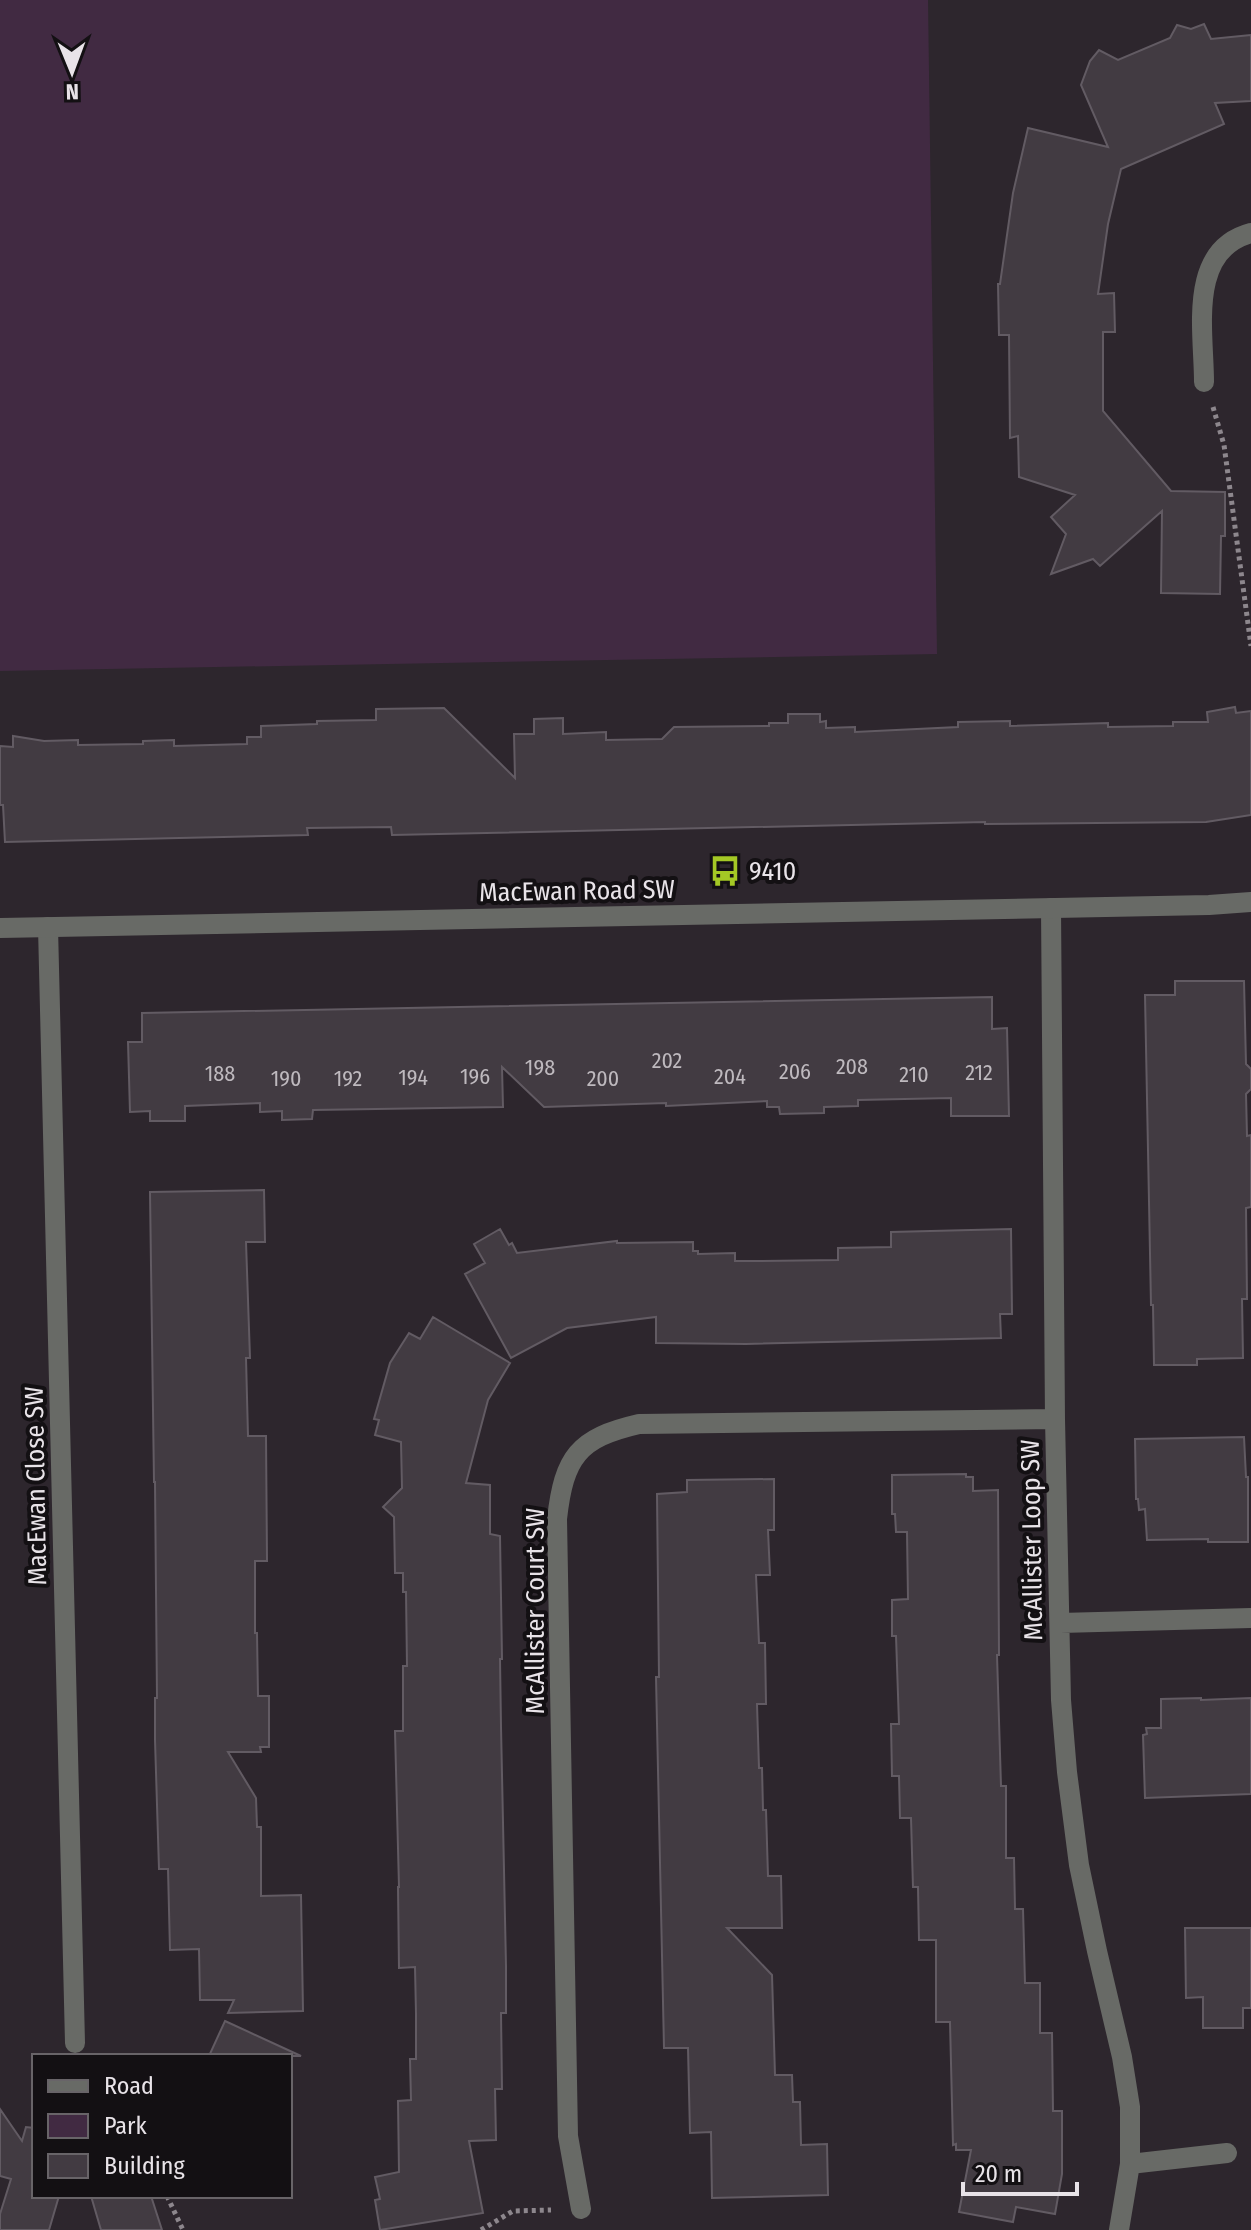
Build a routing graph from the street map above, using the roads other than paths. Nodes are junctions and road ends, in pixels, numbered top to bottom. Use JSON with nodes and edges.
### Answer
{"nodes":[{"id":1,"x":1251,"y":233,"type":"edge"},
{"id":2,"x":1204,"y":382,"type":"road end"},
{"id":3,"x":1251,"y":902,"type":"edge"},
{"id":4,"x":1051,"y":908,"type":"junction"},
{"id":5,"x":48,"y":927,"type":"junction"},
{"id":6,"x":0,"y":928,"type":"edge"},
{"id":7,"x":1055,"y":1419,"type":"junction"},
{"id":8,"x":1251,"y":1618,"type":"edge"},
{"id":9,"x":1060,"y":1623,"type":"junction"},
{"id":10,"x":75,"y":2043,"type":"dead end"},
{"id":11,"x":1227,"y":2153,"type":"dead end"},
{"id":12,"x":1130,"y":2164,"type":"junction"},
{"id":13,"x":581,"y":2209,"type":"road end"},
{"id":14,"x":1119,"y":2230,"type":"edge"}],
"edges":[{"from":1,"to":2,"type":"street"},
{"from":3,"to":4,"type":"street","name":"MacEwan Road SW"},
{"from":4,"to":5,"type":"street","name":"MacEwan Road SW"},
{"from":4,"to":7,"type":"street","name":"McAllister Loop SW"},
{"from":5,"to":6,"type":"street","name":"MacEwan Road SW"},
{"from":5,"to":10,"type":"street","name":"MacEwan Close SW"},
{"from":7,"to":9,"type":"street","name":"McAllister Loop SW"},
{"from":7,"to":13,"type":"street","name":"McAllister Court SW"},
{"from":8,"to":9,"type":"street"},
{"from":9,"to":12,"type":"street","name":"McAllister Loop SW"},
{"from":11,"to":12,"type":"street"},
{"from":12,"to":14,"type":"street","name":"McAllister Loop SW"}]}
